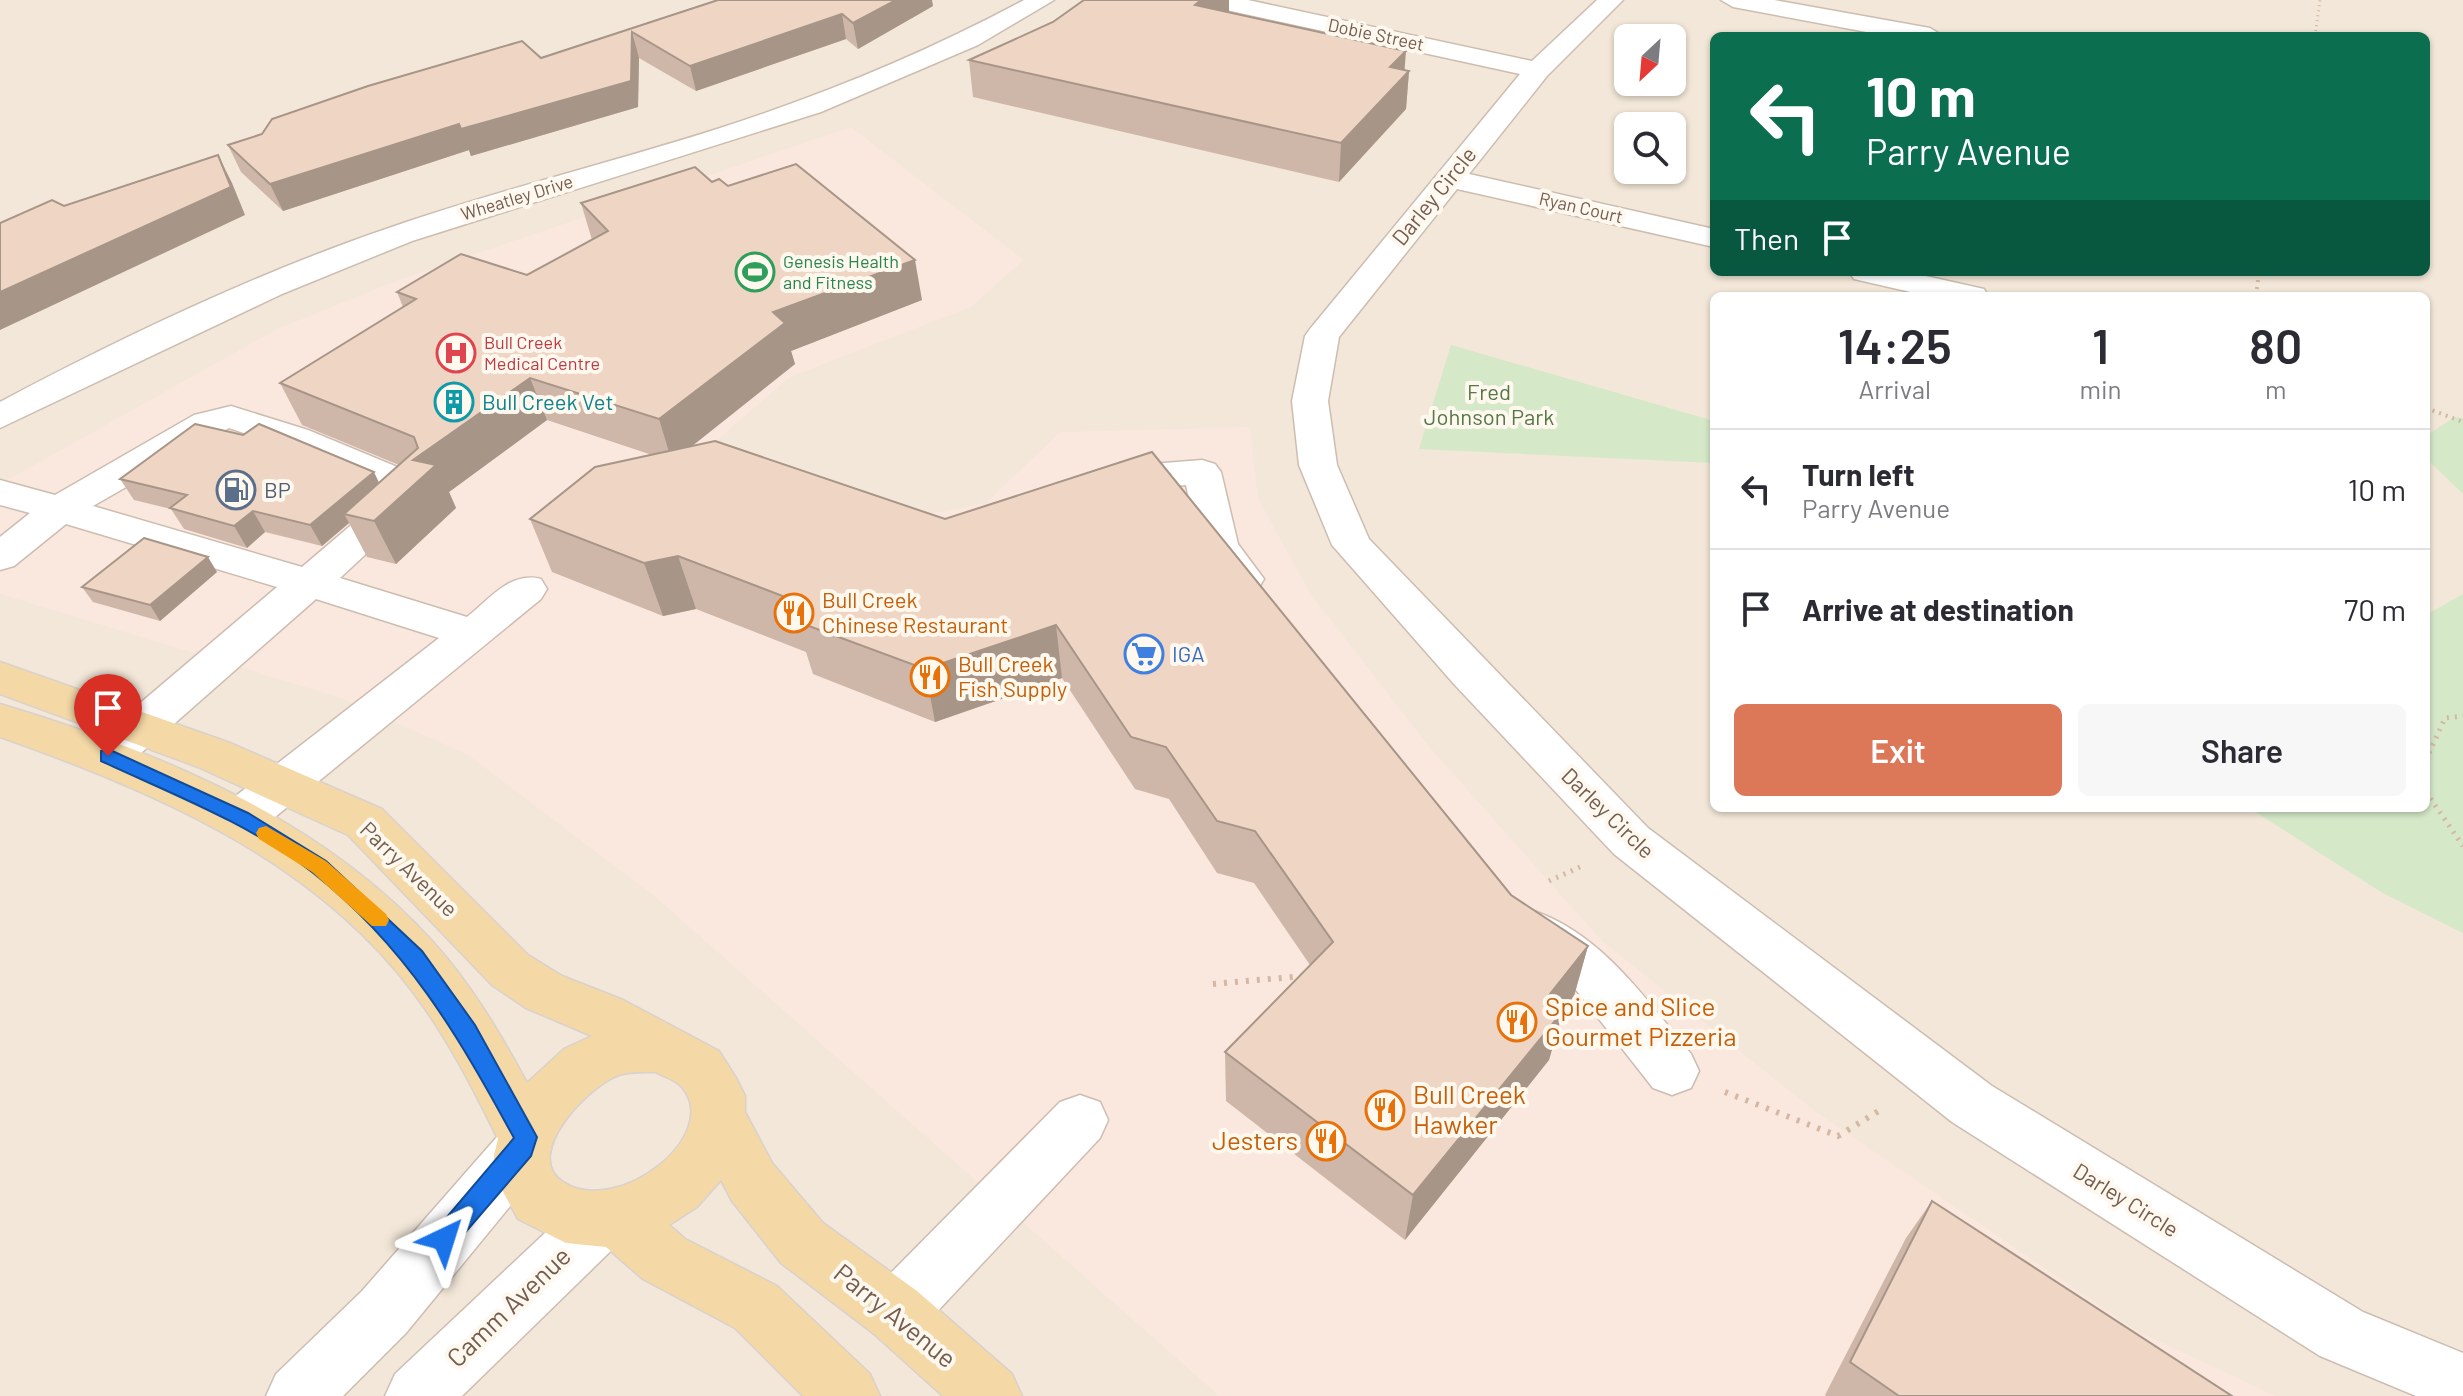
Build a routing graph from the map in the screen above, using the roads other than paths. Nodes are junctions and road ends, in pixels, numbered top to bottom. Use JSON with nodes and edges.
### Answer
{"nodes":[{"id":1,"x":1042,"y":0,"type":"edge"},
{"id":2,"x":1213,"y":0,"type":"edge"},
{"id":3,"x":1611,"y":0,"type":"edge"},
{"id":4,"x":1733,"y":0,"type":"edge"},
{"id":5,"x":1908,"y":32,"type":"edge"},
{"id":6,"x":1538,"y":70,"type":"junction"},
{"id":7,"x":1448,"y":178,"type":"junction"},
{"id":8,"x":1710,"y":237,"type":"edge"},
{"id":9,"x":1883,"y":276,"type":"edge"},
{"id":10,"x":1954,"y":292,"type":"edge"},
{"id":11,"x":0,"y":417,"type":"edge"},
{"id":12,"x":1078,"y":488,"type":"edge"},
{"id":13,"x":0,"y":492,"type":"edge"},
{"id":14,"x":60,"y":509,"type":"junction"},
{"id":15,"x":0,"y":557,"type":"edge"},
{"id":16,"x":310,"y":583,"type":"junction"},
{"id":17,"x":527,"y":589,"type":"dead end"},
{"id":18,"x":1266,"y":608,"type":"edge"},
{"id":19,"x":474,"y":635,"type":"junction"},
{"id":20,"x":0,"y":677,"type":"edge"},
{"id":21,"x":0,"y":720,"type":"edge"},
{"id":22,"x":124,"y":742,"type":"junction"},
{"id":23,"x":280,"y":783,"type":"junction"},
{"id":24,"x":241,"y":818,"type":"junction"},
{"id":25,"x":1504,"y":901,"type":"edge"},
{"id":26,"x":661,"y":1048,"type":"junction"},
{"id":27,"x":1672,"y":1071,"type":"road end"},
{"id":28,"x":719,"y":1119,"type":"junction"},
{"id":29,"x":1080,"y":1120,"type":"dead end"},
{"id":30,"x":524,"y":1142,"type":"junction"},
{"id":31,"x":608,"y":1219,"type":"junction"},
{"id":32,"x":895,"y":1312,"type":"junction"},
{"id":33,"x":2463,"y":1384,"type":"edge"},
{"id":34,"x":298,"y":1396,"type":"edge"},
{"id":35,"x":417,"y":1396,"type":"edge"},
{"id":36,"x":848,"y":1396,"type":"edge"},
{"id":37,"x":990,"y":1396,"type":"edge"}],
"edges":[{"from":1,"to":11,"type":"street","name":"Wheatley Drive"},
{"from":2,"to":6,"type":"street","name":"Dobie Street"},
{"from":3,"to":6,"type":"street","name":"Darley Circle"},
{"from":4,"to":5,"type":"street"},
{"from":6,"to":7,"type":"street","name":"Darley Circle"},
{"from":7,"to":8,"type":"street","name":"Ryan Court"},
{"from":7,"to":33,"type":"street","name":"Darley Circle"},
{"from":9,"to":10,"type":"street"},
{"from":12,"to":18,"type":"street"},
{"from":13,"to":14,"type":"street"},
{"from":14,"to":15,"type":"street"},
{"from":14,"to":16,"type":"street"},
{"from":14,"to":16,"type":"street"},
{"from":16,"to":19,"type":"street"},
{"from":16,"to":22,"type":"street"},
{"from":17,"to":19,"type":"street"},
{"from":19,"to":23,"type":"street"},
{"from":20,"to":22,"type":"main road","name":"Parry Avenue"},
{"from":21,"to":22,"type":"main road","name":"Parry Avenue"},
{"from":22,"to":23,"type":"main road","name":"Parry Avenue"},
{"from":22,"to":24,"type":"main road","name":"Parry Avenue"},
{"from":23,"to":24,"type":"street"},
{"from":23,"to":26,"type":"main road","name":"Parry Avenue"},
{"from":24,"to":30,"type":"main road","name":"Parry Avenue"},
{"from":25,"to":27,"type":"street"},
{"from":26,"to":28,"type":"main road"},
{"from":26,"to":30,"type":"main road"},
{"from":28,"to":31,"type":"main road"},
{"from":28,"to":32,"type":"main road","name":"Parry Avenue"},
{"from":29,"to":32,"type":"street"},
{"from":30,"to":31,"type":"main road"},
{"from":30,"to":34,"type":"street"},
{"from":31,"to":35,"type":"street","name":"Camm Avenue"},
{"from":31,"to":36,"type":"main road"},
{"from":32,"to":37,"type":"main road","name":"Parry Avenue"}]}
